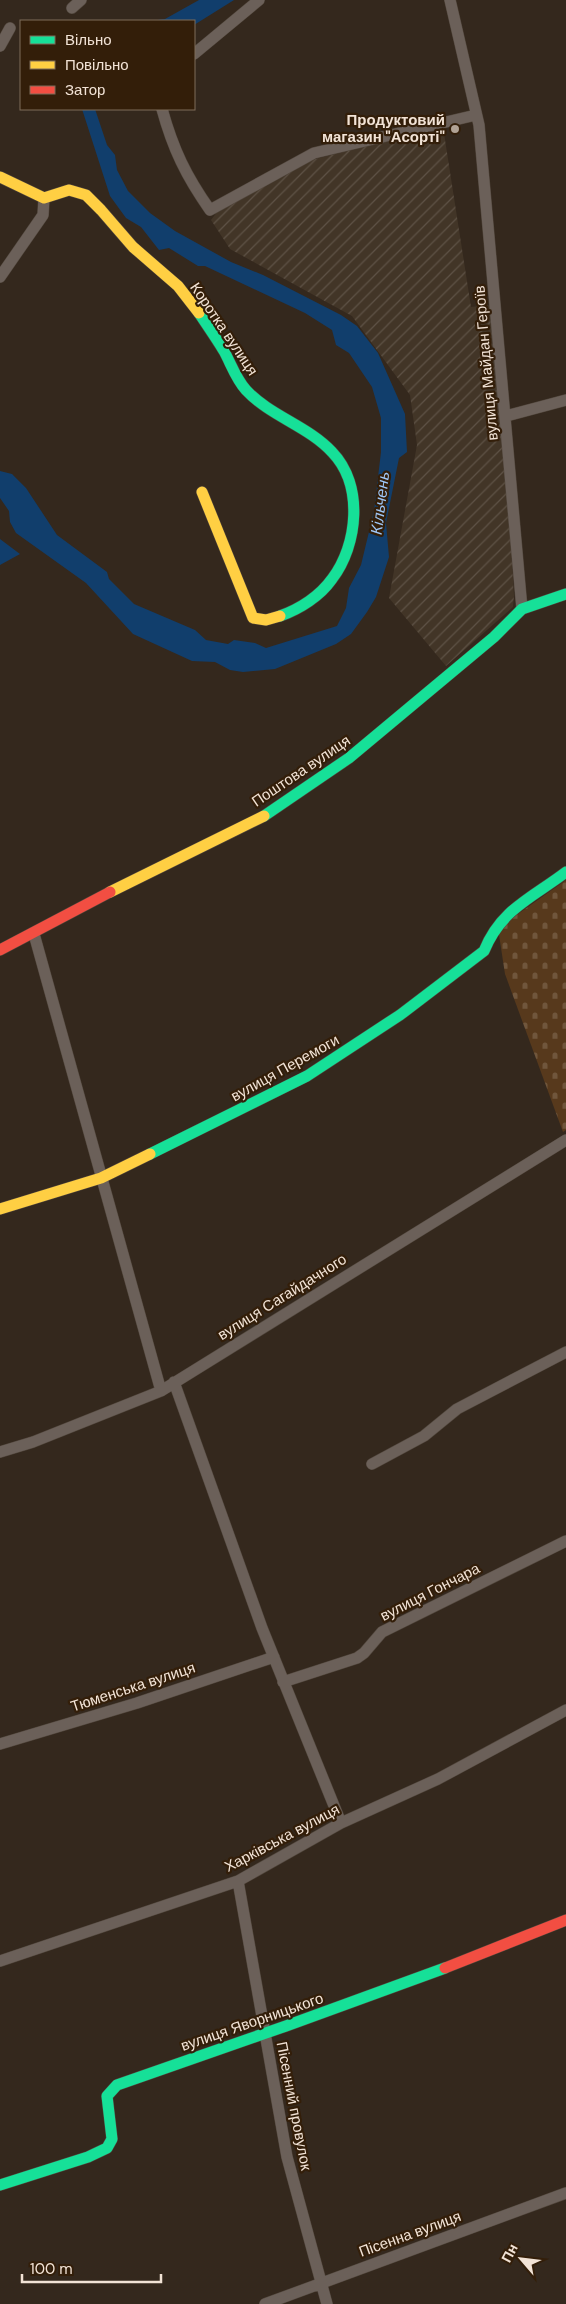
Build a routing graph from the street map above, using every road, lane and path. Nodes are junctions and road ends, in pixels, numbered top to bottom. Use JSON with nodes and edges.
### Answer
{"nodes":[{"id":1,"x":259,"y":0,"type":"edge"},
{"id":2,"x":450,"y":0,"type":"edge"},
{"id":3,"x":10,"y":28,"type":"dead end"},
{"id":4,"x":0,"y":46,"type":"edge"},
{"id":5,"x":195,"y":53,"type":"edge"},
{"id":6,"x":162,"y":110,"type":"edge"},
{"id":7,"x":476,"y":115,"type":"junction"},
{"id":8,"x":0,"y":177,"type":"edge"},
{"id":9,"x":44,"y":198,"type":"junction"},
{"id":10,"x":0,"y":277,"type":"edge"},
{"id":11,"x":566,"y":400,"type":"edge"},
{"id":12,"x":506,"y":416,"type":"junction"},
{"id":13,"x":202,"y":492,"type":"dead end"},
{"id":14,"x":566,"y":594,"type":"edge"},
{"id":15,"x":522,"y":609,"type":"junction"},
{"id":16,"x":566,"y":872,"type":"edge"},
{"id":17,"x":34,"y":934,"type":"junction"},
{"id":18,"x":0,"y":950,"type":"edge"},
{"id":19,"x":566,"y":1140,"type":"edge"},
{"id":20,"x":101,"y":1178,"type":"junction"},
{"id":21,"x":0,"y":1210,"type":"edge"},
{"id":22,"x":566,"y":1352,"type":"edge"},
{"id":23,"x":174,"y":1382,"type":"junction"},
{"id":24,"x":160,"y":1391,"type":"junction"},
{"id":25,"x":0,"y":1452,"type":"edge"},
{"id":26,"x":372,"y":1464,"type":"dead end"},
{"id":27,"x":566,"y":1541,"type":"edge"},
{"id":28,"x":274,"y":1657,"type":"junction"},
{"id":29,"x":283,"y":1682,"type":"junction"},
{"id":30,"x":566,"y":1710,"type":"edge"},
{"id":31,"x":0,"y":1744,"type":"edge"},
{"id":32,"x":341,"y":1823,"type":"junction"},
{"id":33,"x":238,"y":1881,"type":"junction"},
{"id":34,"x":566,"y":1920,"type":"edge"},
{"id":35,"x":0,"y":1961,"type":"edge"},
{"id":36,"x":266,"y":2035,"type":"junction"},
{"id":37,"x":0,"y":2185,"type":"edge"},
{"id":38,"x":566,"y":2193,"type":"edge"},
{"id":39,"x":321,"y":2284,"type":"junction"},
{"id":40,"x":264,"y":2304,"type":"edge"},
{"id":41,"x":327,"y":2304,"type":"edge"}],
"edges":[{"from":1,"to":5,"type":"street"},
{"from":2,"to":7,"type":"street","name":"вулиця Майдан Героїв"},
{"from":3,"to":4,"type":"street"},
{"from":6,"to":7,"type":"street"},
{"from":7,"to":12,"type":"street","name":"вулиця Майдан Героїв"},
{"from":8,"to":9,"type":"street"},
{"from":9,"to":10,"type":"street"},
{"from":9,"to":13,"type":"street","name":"Коротка вулиця"},
{"from":11,"to":12,"type":"street"},
{"from":12,"to":15,"type":"street","name":"вулиця Майдан Героїв"},
{"from":14,"to":15,"type":"street","name":"Поштова вулиця"},
{"from":15,"to":17,"type":"street","name":"Поштова вулиця"},
{"from":16,"to":20,"type":"street","name":"вулиця Перемоги"},
{"from":17,"to":18,"type":"street","name":"Поштова вулиця"},
{"from":17,"to":20,"type":"street"},
{"from":19,"to":23,"type":"street","name":"вулиця Сагайдачного"},
{"from":20,"to":21,"type":"street","name":"вулиця Перемоги"},
{"from":20,"to":24,"type":"street"},
{"from":22,"to":26,"type":"street"},
{"from":23,"to":24,"type":"street","name":"вулиця Сагайдачного"},
{"from":23,"to":28,"type":"street"},
{"from":24,"to":25,"type":"street","name":"вулиця Сагайдачного"},
{"from":27,"to":29,"type":"street","name":"вулиця Гончара"},
{"from":28,"to":29,"type":"street"},
{"from":28,"to":31,"type":"street","name":"Тюменська вулиця"},
{"from":29,"to":32,"type":"street"},
{"from":30,"to":32,"type":"street","name":"Харківська вулиця"},
{"from":32,"to":33,"type":"street","name":"Харківська вулиця"},
{"from":33,"to":35,"type":"street","name":"Харківська вулиця"},
{"from":33,"to":36,"type":"street","name":"Пісенний провулок"},
{"from":34,"to":36,"type":"street","name":"вулиця Яворницького"},
{"from":36,"to":37,"type":"street","name":"вулиця Яворницького"},
{"from":36,"to":39,"type":"street","name":"Пісенний провулок"},
{"from":38,"to":39,"type":"street","name":"Пісенна вулиця"},
{"from":39,"to":40,"type":"street","name":"Пісенна вулиця"},
{"from":39,"to":41,"type":"street","name":"Пісенний провулок"}]}
